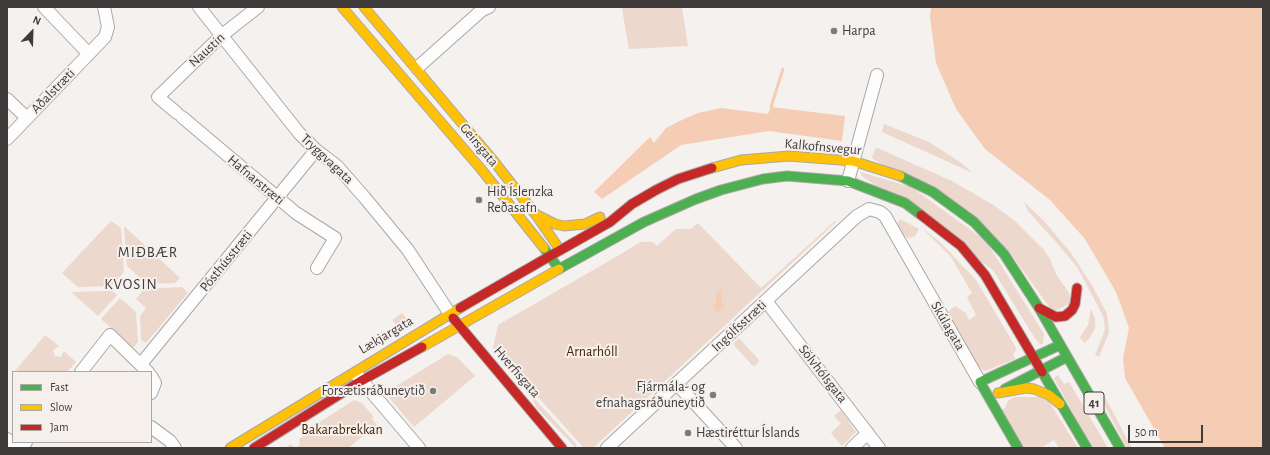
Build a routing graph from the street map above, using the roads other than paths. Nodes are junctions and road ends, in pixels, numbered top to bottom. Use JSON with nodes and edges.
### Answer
{"nodes":[{"id":1,"x":44,"y":7,"type":"edge"},
{"id":2,"x":104,"y":7,"type":"edge"},
{"id":3,"x":199,"y":7,"type":"edge"},
{"id":4,"x":258,"y":7,"type":"edge"},
{"id":5,"x":342,"y":7,"type":"edge"},
{"id":6,"x":364,"y":7,"type":"edge"},
{"id":7,"x":489,"y":7,"type":"edge"},
{"id":8,"x":221,"y":36,"type":"junction"},
{"id":9,"x":89,"y":54,"type":"junction"},
{"id":10,"x":417,"y":68,"type":"junction"},
{"id":11,"x":877,"y":75,"type":"dead end"},
{"id":12,"x":404,"y":79,"type":"junction"},
{"id":13,"x":158,"y":97,"type":"joint"},
{"id":14,"x":7,"y":99,"type":"edge"},
{"id":15,"x":26,"y":118,"type":"junction"},
{"id":16,"x":7,"y":139,"type":"edge"},
{"id":17,"x":478,"y":143,"type":"junction"},
{"id":18,"x":316,"y":150,"type":"junction"},
{"id":19,"x":852,"y":161,"type":"junction"},
{"id":20,"x":848,"y":181,"type":"junction"},
{"id":21,"x":277,"y":198,"type":"junction"},
{"id":22,"x":632,"y":204,"type":"junction"},
{"id":23,"x":874,"y":209,"type":"joint"},
{"id":24,"x":536,"y":215,"type":"junction"},
{"id":25,"x":560,"y":250,"type":"junction"},
{"id":26,"x":550,"y":256,"type":"junction"},
{"id":27,"x":569,"y":264,"type":"junction"},
{"id":28,"x":317,"y":268,"type":"dead end"},
{"id":29,"x":559,"y":269,"type":"junction"},
{"id":30,"x":1077,"y":288,"type":"dead end"},
{"id":31,"x":766,"y":301,"type":"junction"},
{"id":32,"x":1039,"y":308,"type":"junction"},
{"id":33,"x":450,"y":314,"type":"junction"},
{"id":34,"x":459,"y":326,"type":"junction"},
{"id":35,"x":1060,"y":345,"type":"junction"},
{"id":36,"x":1035,"y":357,"type":"junction"},
{"id":37,"x":1068,"y":357,"type":"junction"},
{"id":38,"x":145,"y":368,"type":"edge"},
{"id":39,"x":1042,"y":370,"type":"junction"},
{"id":40,"x":82,"y":371,"type":"edge"},
{"id":41,"x":354,"y":371,"type":"junction"},
{"id":42,"x":152,"y":378,"type":"edge"},
{"id":43,"x":361,"y":381,"type":"junction"},
{"id":44,"x":980,"y":382,"type":"junction"},
{"id":45,"x":677,"y":384,"type":"junction"},
{"id":46,"x":152,"y":390,"type":"edge"},
{"id":47,"x":998,"y":393,"type":"junction"},
{"id":48,"x":989,"y":398,"type":"junction"},
{"id":49,"x":1064,"y":408,"type":"junction"},
{"id":50,"x":152,"y":428,"type":"edge"},
{"id":51,"x":868,"y":433,"type":"junction"},
{"id":52,"x":7,"y":439,"type":"edge"},
{"id":53,"x":14,"y":448,"type":"edge"},
{"id":54,"x":175,"y":448,"type":"edge"},
{"id":55,"x":230,"y":448,"type":"edge"},
{"id":56,"x":254,"y":448,"type":"edge"},
{"id":57,"x":418,"y":448,"type":"edge"},
{"id":58,"x":562,"y":448,"type":"edge"},
{"id":59,"x":607,"y":448,"type":"edge"},
{"id":60,"x":736,"y":448,"type":"edge"},
{"id":61,"x":852,"y":448,"type":"edge"},
{"id":62,"x":879,"y":448,"type":"edge"},
{"id":63,"x":1018,"y":448,"type":"edge"},
{"id":64,"x":1087,"y":448,"type":"edge"},
{"id":65,"x":1120,"y":448,"type":"edge"}],
"edges":[{"from":1,"to":9,"type":"street"},
{"from":2,"to":9,"type":"street","name":"Aðalstræti"},
{"from":3,"to":8,"type":"street","name":"Tryggvagata"},
{"from":4,"to":8,"type":"street","name":"Naustin"},
{"from":5,"to":12,"type":"main road","name":"Geirsgata"},
{"from":6,"to":10,"type":"main road","name":"Geirsgata"},
{"from":7,"to":10,"type":"street"},
{"from":8,"to":13,"type":"street","name":"Naustin"},
{"from":8,"to":18,"type":"street","name":"Tryggvagata"},
{"from":9,"to":15,"type":"street","name":"Aðalstræti"},
{"from":10,"to":17,"type":"main road","name":"Geirsgata"},
{"from":11,"to":19,"type":"street"},
{"from":12,"to":17,"type":"main road","name":"Geirsgata"},
{"from":12,"to":26,"type":"main road","name":"Geirsgata"},
{"from":13,"to":21,"type":"street","name":"Hafnarstræti"},
{"from":14,"to":15,"type":"street"},
{"from":15,"to":16,"type":"street","name":"Aðalstræti"},
{"from":17,"to":24,"type":"main road","name":"Geirsgata"},
{"from":18,"to":21,"type":"street","name":"Pósthússtræti"},
{"from":18,"to":33,"type":"street","name":"Tryggvagata"},
{"from":19,"to":20,"type":"street"},
{"from":19,"to":22,"type":"main road","name":"Kalkofnsvegur"},
{"from":19,"to":32,"type":"main road","name":"Kalkofnsvegur"},
{"from":20,"to":27,"type":"main road"},
{"from":20,"to":36,"type":"main road"},
{"from":21,"to":28,"type":"street","name":"Hafnarstræti"},
{"from":21,"to":38,"type":"street","name":"Pósthússtræti"},
{"from":22,"to":24,"type":"main road","name":"Geirsgata"},
{"from":22,"to":25,"type":"main road","name":"Kalkofnsvegur"},
{"from":23,"to":31,"type":"street","name":"Ingólfsstræti"},
{"from":23,"to":44,"type":"street","name":"Skúlagata"},
{"from":24,"to":25,"type":"main road","name":"Geirsgata"},
{"from":25,"to":26,"type":"main road","name":"Lækjargata"},
{"from":25,"to":27,"type":"main road","name":"Geirsgata"},
{"from":26,"to":29,"type":"main road","name":"Geirsgata"},
{"from":26,"to":33,"type":"main road","name":"Lækjargata"},
{"from":27,"to":29,"type":"main road","name":"Lækjargata"},
{"from":29,"to":34,"type":"main road","name":"Lækjargata"},
{"from":30,"to":32,"type":"main road"},
{"from":31,"to":45,"type":"street","name":"Ingólfsstræti"},
{"from":31,"to":51,"type":"street","name":"Sölvhólsgata"},
{"from":32,"to":35,"type":"main road","name":"Kalkofnsvegur"},
{"from":33,"to":34,"type":"main road","name":"Hverfisgata"},
{"from":33,"to":41,"type":"main road","name":"Lækjargata"},
{"from":34,"to":43,"type":"main road","name":"Lækjargata"},
{"from":34,"to":58,"type":"main road","name":"Hverfisgata"},
{"from":35,"to":36,"type":"main road"},
{"from":35,"to":37,"type":"main road","name":"Kalkofnsvegur"},
{"from":36,"to":39,"type":"main road"},
{"from":36,"to":44,"type":"main road"},
{"from":37,"to":39,"type":"main road"},
{"from":37,"to":65,"type":"main road","number":"41"},
{"from":38,"to":40,"type":"street"},
{"from":39,"to":47,"type":"main road"},
{"from":39,"to":49,"type":"main road","number":"41"},
{"from":41,"to":43,"type":"street"},
{"from":41,"to":55,"type":"main road","name":"Lækjargata"},
{"from":42,"to":46,"type":"street"},
{"from":43,"to":56,"type":"main road","name":"Lækjargata"},
{"from":43,"to":57,"type":"street"},
{"from":44,"to":48,"type":"main road","name":"Skúlagata"},
{"from":45,"to":59,"type":"street","name":"Ingólfsstræti"},
{"from":45,"to":60,"type":"street"},
{"from":47,"to":48,"type":"main road"},
{"from":47,"to":49,"type":"main road"},
{"from":48,"to":63,"type":"main road","name":"Skúlagata"},
{"from":49,"to":64,"type":"main road","number":"41"},
{"from":50,"to":54,"type":"street"},
{"from":51,"to":61,"type":"street"},
{"from":51,"to":62,"type":"street","name":"Sölvhólsgata"},
{"from":52,"to":53,"type":"street"}]}
